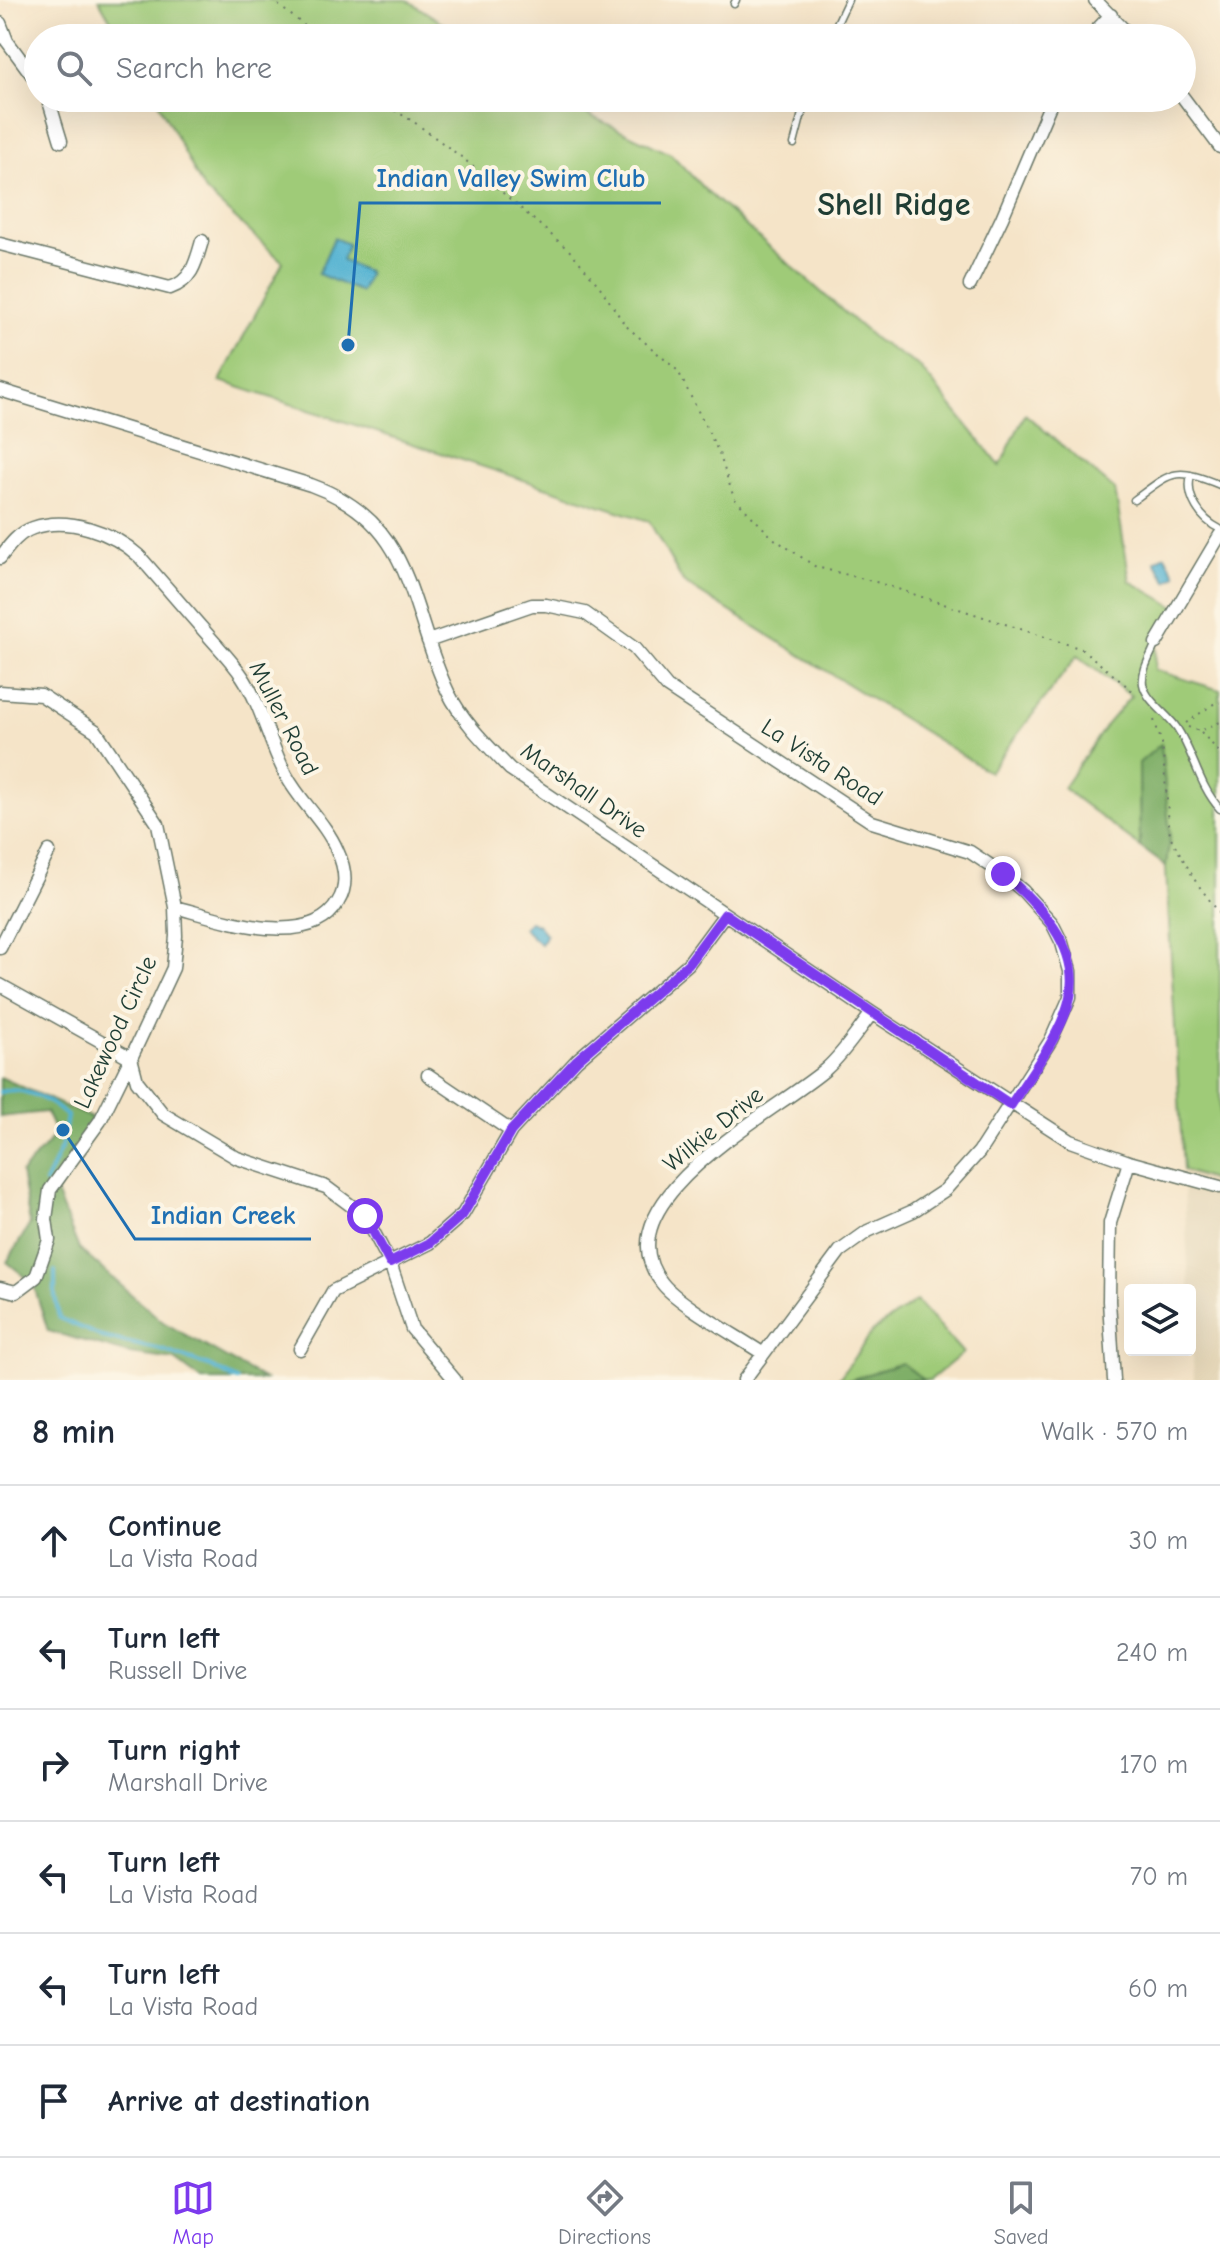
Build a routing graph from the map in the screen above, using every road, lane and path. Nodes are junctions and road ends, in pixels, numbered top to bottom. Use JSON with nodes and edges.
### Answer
{"nodes":[{"id":1,"x":272,"y":0,"type":"edge"},
{"id":2,"x":848,"y":0,"type":"edge"},
{"id":3,"x":1095,"y":0,"type":"edge"},
{"id":4,"x":1111,"y":15,"type":"junction"},
{"id":5,"x":0,"y":23,"type":"edge"},
{"id":6,"x":302,"y":24,"type":"edge"},
{"id":7,"x":837,"y":24,"type":"edge"},
{"id":8,"x":1102,"y":24,"type":"edge"},
{"id":9,"x":1119,"y":24,"type":"edge"},
{"id":10,"x":24,"y":64,"type":"edge"},
{"id":11,"x":52,"y":112,"type":"edge"},
{"id":12,"x":397,"y":112,"type":"edge"},
{"id":13,"x":802,"y":112,"type":"edge"},
{"id":14,"x":1047,"y":112,"type":"edge"},
{"id":15,"x":1194,"y":112,"type":"edge"},
{"id":16,"x":61,"y":141,"type":"dead end"},
{"id":17,"x":794,"y":144,"type":"dead end"},
{"id":18,"x":1220,"y":147,"type":"edge"},
{"id":19,"x":202,"y":241,"type":"dead end"},
{"id":20,"x":0,"y":244,"type":"edge"},
{"id":21,"x":970,"y":285,"type":"dead end"},
{"id":22,"x":0,"y":390,"type":"edge"},
{"id":23,"x":1191,"y":475,"type":"junction"},
{"id":24,"x":1220,"y":485,"type":"edge"},
{"id":25,"x":1134,"y":500,"type":"dead end"},
{"id":26,"x":1220,"y":532,"type":"edge"},
{"id":27,"x":0,"y":558,"type":"edge"},
{"id":28,"x":428,"y":641,"type":"junction"},
{"id":29,"x":1156,"y":643,"type":"joint"},
{"id":30,"x":1133,"y":691,"type":"dead end"},
{"id":31,"x":0,"y":692,"type":"edge"},
{"id":32,"x":1220,"y":703,"type":"edge"},
{"id":33,"x":1152,"y":713,"type":"dead end"},
{"id":34,"x":1220,"y":722,"type":"edge"},
{"id":35,"x":1179,"y":726,"type":"junction"},
{"id":36,"x":1200,"y":731,"type":"junction"},
{"id":37,"x":1162,"y":743,"type":"junction"},
{"id":38,"x":1220,"y":753,"type":"edge"},
{"id":39,"x":1220,"y":809,"type":"edge"},
{"id":40,"x":49,"y":851,"type":"dead end"},
{"id":41,"x":175,"y":907,"type":"junction"},
{"id":42,"x":725,"y":914,"type":"junction"},
{"id":43,"x":1220,"y":914,"type":"edge"},
{"id":44,"x":0,"y":948,"type":"edge"},
{"id":45,"x":0,"y":985,"type":"edge"},
{"id":46,"x":872,"y":1013,"type":"junction"},
{"id":47,"x":131,"y":1058,"type":"junction"},
{"id":48,"x":428,"y":1075,"type":"dead end"},
{"id":49,"x":1011,"y":1105,"type":"junction"},
{"id":50,"x":511,"y":1131,"type":"junction"},
{"id":51,"x":1129,"y":1162,"type":"junction"},
{"id":52,"x":1220,"y":1187,"type":"edge"},
{"id":53,"x":390,"y":1263,"type":"junction"},
{"id":54,"x":0,"y":1288,"type":"edge"},
{"id":55,"x":300,"y":1349,"type":"dead end"},
{"id":56,"x":762,"y":1353,"type":"junction"},
{"id":57,"x":455,"y":1380,"type":"edge"},
{"id":58,"x":744,"y":1380,"type":"edge"},
{"id":59,"x":1114,"y":1380,"type":"edge"}],
"edges":[{"from":1,"to":6,"type":"path"},
{"from":2,"to":7,"type":"lane"},
{"from":3,"to":4,"type":"street"},
{"from":4,"to":8,"type":"street"},
{"from":4,"to":9,"type":"street"},
{"from":5,"to":10,"type":"street"},
{"from":11,"to":16,"type":"street"},
{"from":12,"to":30,"type":"path"},
{"from":13,"to":17,"type":"lane"},
{"from":14,"to":21,"type":"street"},
{"from":15,"to":18,"type":"street"},
{"from":19,"to":20,"type":"street"},
{"from":22,"to":28,"type":"street","name":"Marshall Drive"},
{"from":23,"to":24,"type":"lane"},
{"from":23,"to":25,"type":"lane"},
{"from":23,"to":26,"type":"lane"},
{"from":26,"to":29,"type":"street"},
{"from":27,"to":41,"type":"street","name":"Muller Road"},
{"from":28,"to":42,"type":"street","name":"Marshall Drive"},
{"from":28,"to":49,"type":"street","name":"La Vista Road"},
{"from":29,"to":35,"type":"lane"},
{"from":31,"to":41,"type":"street","name":"Lakewood Circle"},
{"from":32,"to":35,"type":"path"},
{"from":33,"to":37,"type":"path"},
{"from":34,"to":36,"type":"path"},
{"from":35,"to":36,"type":"path"},
{"from":35,"to":37,"type":"path"},
{"from":35,"to":39,"type":"lane"},
{"from":36,"to":38,"type":"path"},
{"from":37,"to":43,"type":"path"},
{"from":40,"to":44,"type":"street"},
{"from":41,"to":47,"type":"street","name":"Lakewood Circle"},
{"from":42,"to":46,"type":"street","name":"Marshall Drive"},
{"from":42,"to":50,"type":"street"},
{"from":45,"to":47,"type":"street"},
{"from":46,"to":49,"type":"street","name":"Marshall Drive"},
{"from":46,"to":56,"type":"street","name":"Wilkie Drive"},
{"from":47,"to":53,"type":"street"},
{"from":47,"to":54,"type":"street","name":"Lakewood Circle"},
{"from":48,"to":50,"type":"street"},
{"from":49,"to":51,"type":"street","name":"Marshall Drive"},
{"from":49,"to":56,"type":"street","name":"La Vista Road"},
{"from":50,"to":53,"type":"street"},
{"from":51,"to":52,"type":"street","name":"Marshall Drive"},
{"from":51,"to":59,"type":"street"},
{"from":53,"to":55,"type":"street"},
{"from":53,"to":57,"type":"street"},
{"from":56,"to":58,"type":"street","name":"La Vista Road"}]}
